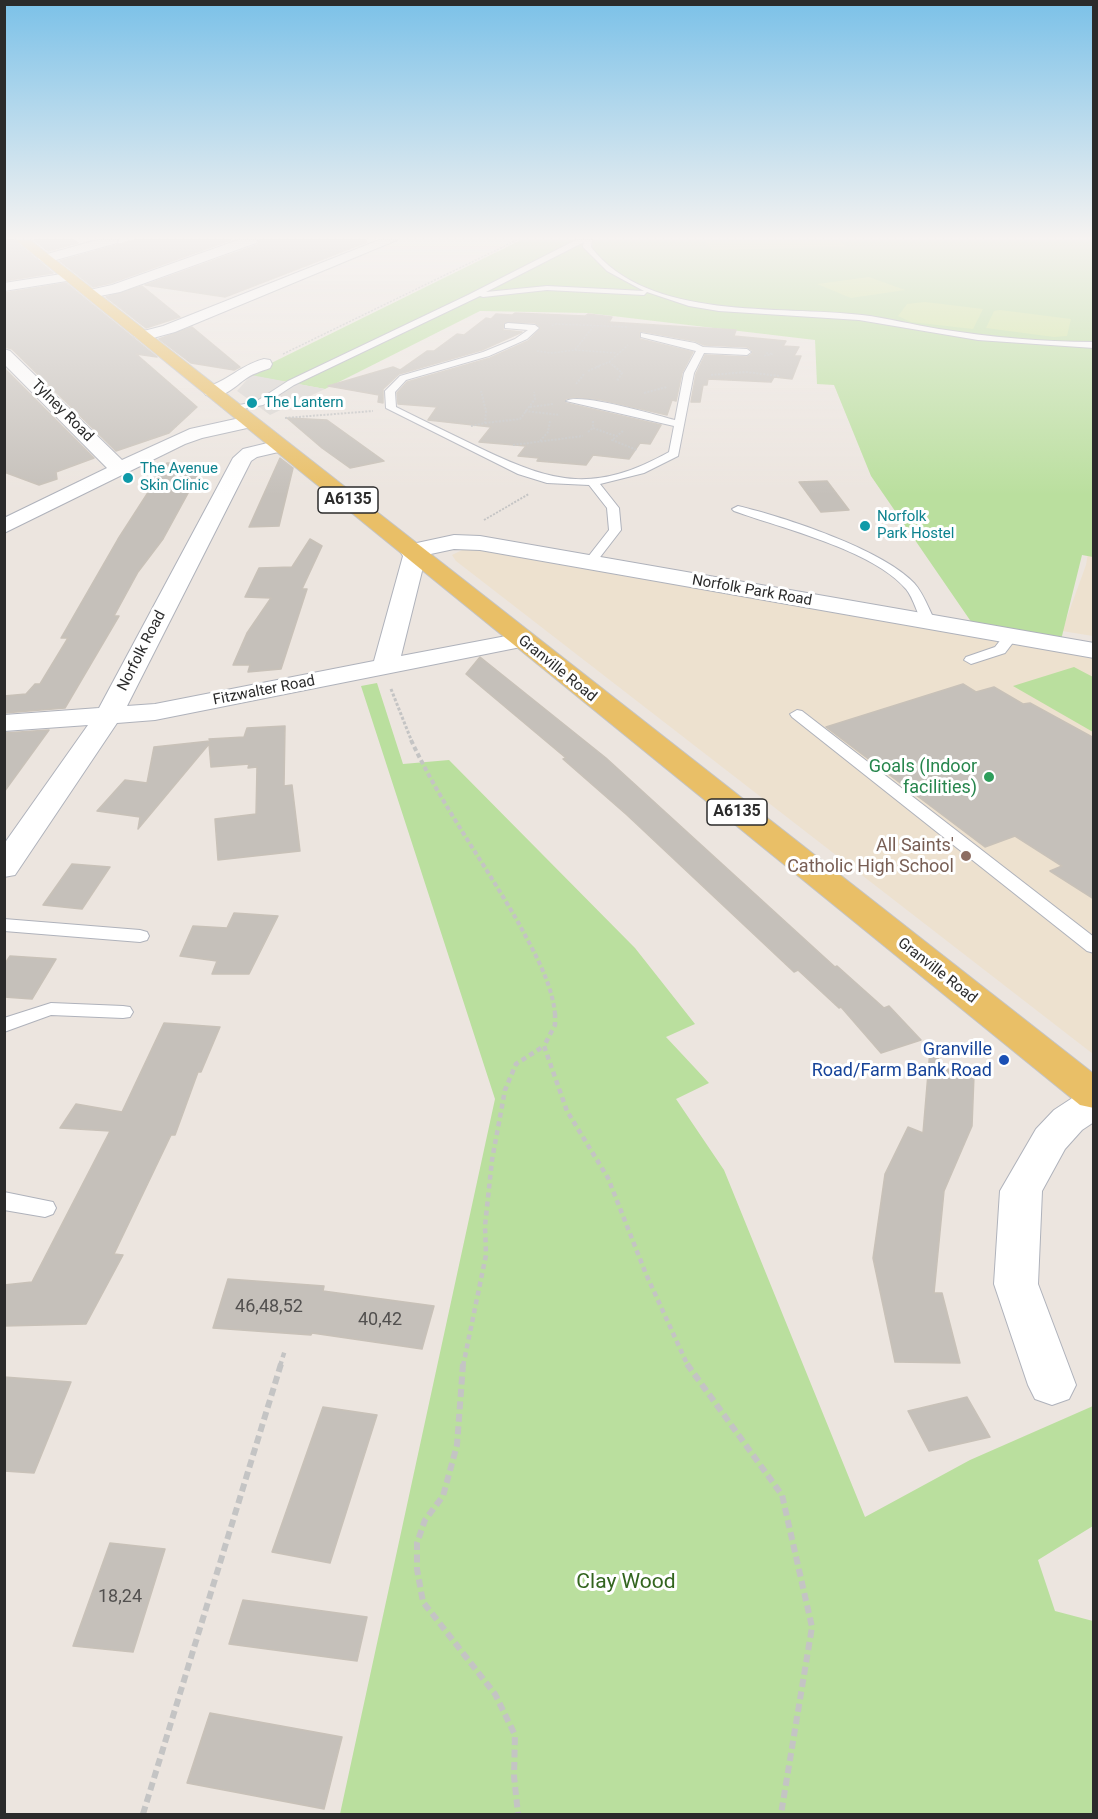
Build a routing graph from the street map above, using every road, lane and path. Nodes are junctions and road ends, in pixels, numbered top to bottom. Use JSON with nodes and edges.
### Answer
{"nodes":[{"id":1,"x":128,"y":325,"type":"edge"},
{"id":2,"x":179,"y":325,"type":"edge"},
{"id":3,"x":344,"y":325,"type":"edge"},
{"id":4,"x":413,"y":325,"type":"edge"},
{"id":5,"x":554,"y":325,"type":"edge"},
{"id":6,"x":572,"y":325,"type":"edge"},
{"id":7,"x":902,"y":325,"type":"edge"},
{"id":8,"x":508,"y":326,"type":"dead end"},
{"id":9,"x":594,"y":326,"type":"junction"},
{"id":10,"x":535,"y":328,"type":"junction"},
{"id":11,"x":641,"y":331,"type":"joint"},
{"id":12,"x":142,"y":336,"type":"junction"},
{"id":13,"x":628,"y":345,"type":"dead end"},
{"id":14,"x":1094,"y":345,"type":"edge"},
{"id":15,"x":495,"y":347,"type":"junction"},
{"id":16,"x":574,"y":350,"type":"junction"},
{"id":17,"x":701,"y":350,"type":"junction"},
{"id":18,"x":747,"y":352,"type":"dead end"},
{"id":19,"x":616,"y":353,"type":"junction"},
{"id":20,"x":4,"y":354,"type":"edge"},
{"id":21,"x":609,"y":362,"type":"junction"},
{"id":22,"x":264,"y":364,"type":"joint"},
{"id":23,"x":588,"y":371,"type":"dead end"},
{"id":24,"x":584,"y":374,"type":"dead end"},
{"id":25,"x":689,"y":374,"type":"junction"},
{"id":26,"x":779,"y":376,"type":"dead end"},
{"id":27,"x":617,"y":381,"type":"dead end"},
{"id":28,"x":573,"y":387,"type":"dead end"},
{"id":29,"x":212,"y":391,"type":"junction"},
{"id":30,"x":482,"y":391,"type":"dead end"},
{"id":31,"x":534,"y":392,"type":"dead end"},
{"id":32,"x":571,"y":401,"type":"dead end"},
{"id":33,"x":260,"y":403,"type":"junction"},
{"id":34,"x":232,"y":408,"type":"junction"},
{"id":35,"x":391,"y":408,"type":"junction"},
{"id":36,"x":588,"y":416,"type":"dead end"},
{"id":37,"x":550,"y":421,"type":"dead end"},
{"id":38,"x":249,"y":422,"type":"junction"},
{"id":39,"x":485,"y":423,"type":"junction"},
{"id":40,"x":680,"y":424,"type":"junction"},
{"id":41,"x":626,"y":427,"type":"dead end"},
{"id":42,"x":593,"y":428,"type":"junction"},
{"id":43,"x":588,"y":432,"type":"dead end"},
{"id":44,"x":440,"y":433,"type":"junction"},
{"id":45,"x":583,"y":436,"type":"dead end"},
{"id":46,"x":617,"y":436,"type":"junction"},
{"id":47,"x":539,"y":441,"type":"junction"},
{"id":48,"x":280,"y":446,"type":"junction"},
{"id":49,"x":478,"y":451,"type":"junction"},
{"id":50,"x":642,"y":452,"type":"dead end"},
{"id":51,"x":119,"y":468,"type":"junction"},
{"id":52,"x":530,"y":475,"type":"junction"},
{"id":53,"x":593,"y":483,"type":"junction"},
{"id":54,"x":738,"y":509,"type":"dead end"},
{"id":55,"x":4,"y":527,"type":"edge"},
{"id":56,"x":454,"y":542,"type":"junction"},
{"id":57,"x":413,"y":553,"type":"junction"},
{"id":58,"x":590,"y":562,"type":"junction"},
{"id":59,"x":929,"y":623,"type":"junction"},
{"id":60,"x":1011,"y":636,"type":"junction"},
{"id":61,"x":522,"y":640,"type":"junction"},
{"id":62,"x":1094,"y":651,"type":"edge"},
{"id":63,"x":971,"y":660,"type":"dead end"},
{"id":64,"x":385,"y":668,"type":"junction"},
{"id":65,"x":797,"y":714,"type":"dead end"},
{"id":66,"x":108,"y":716,"type":"junction"},
{"id":67,"x":4,"y":723,"type":"edge"},
{"id":68,"x":4,"y":868,"type":"edge"},
{"id":69,"x":4,"y":925,"type":"edge"},
{"id":70,"x":140,"y":936,"type":"dead end"},
{"id":71,"x":1094,"y":947,"type":"edge"},
{"id":72,"x":123,"y":1011,"type":"dead end"},
{"id":73,"x":4,"y":1026,"type":"edge"},
{"id":74,"x":544,"y":1046,"type":"junction"},
{"id":75,"x":1094,"y":1095,"type":"edge"},
{"id":76,"x":1094,"y":1103,"type":"edge"},
{"id":77,"x":4,"y":1201,"type":"edge"},
{"id":78,"x":45,"y":1208,"type":"dead end"},
{"id":79,"x":285,"y":1350,"type":"dead end"},
{"id":80,"x":1052,"y":1384,"type":"dead end"},
{"id":81,"x":143,"y":1815,"type":"edge"},
{"id":82,"x":518,"y":1815,"type":"edge"},
{"id":83,"x":781,"y":1815,"type":"edge"}],
"edges":[{"from":1,"to":12,"type":"main road","name":"Granville Road","number":"A6135"},
{"from":2,"to":12,"type":"street"},
{"from":3,"to":22,"type":"path"},
{"from":4,"to":33,"type":"lane"},
{"from":5,"to":10,"type":"path"},
{"from":6,"to":9,"type":"path"},
{"from":7,"to":14,"type":"lane"},
{"from":8,"to":10,"type":"lane"},
{"from":9,"to":11,"type":"path"},
{"from":9,"to":16,"type":"path"},
{"from":10,"to":15,"type":"lane"},
{"from":11,"to":17,"type":"lane"},
{"from":12,"to":29,"type":"main road","name":"Granville Road","number":"A6135"},
{"from":13,"to":19,"type":"path"},
{"from":15,"to":16,"type":"path"},
{"from":15,"to":35,"type":"lane"},
{"from":16,"to":19,"type":"path"},
{"from":17,"to":18,"type":"lane"},
{"from":17,"to":25,"type":"lane"},
{"from":19,"to":21,"type":"path"},
{"from":20,"to":51,"type":"street","name":"Tylney Road"},
{"from":21,"to":23,"type":"path"},
{"from":21,"to":27,"type":"path"},
{"from":22,"to":29,"type":"street"},
{"from":24,"to":28,"type":"path"},
{"from":25,"to":26,"type":"path"},
{"from":25,"to":40,"type":"lane"},
{"from":29,"to":34,"type":"main road","name":"Granville Road","number":"A6135"},
{"from":30,"to":39,"type":"path"},
{"from":31,"to":39,"type":"path"},
{"from":32,"to":40,"type":"lane"},
{"from":33,"to":34,"type":"lane"},
{"from":33,"to":35,"type":"path"},
{"from":34,"to":38,"type":"main road","name":"Granville Road","number":"A6135"},
{"from":35,"to":44,"type":"lane"},
{"from":36,"to":42,"type":"path"},
{"from":37,"to":47,"type":"path"},
{"from":38,"to":48,"type":"main road","name":"Granville Road","number":"A6135"},
{"from":38,"to":51,"type":"street"},
{"from":39,"to":44,"type":"path"},
{"from":40,"to":53,"type":"lane"},
{"from":41,"to":46,"type":"path"},
{"from":42,"to":43,"type":"path"},
{"from":42,"to":46,"type":"path"},
{"from":44,"to":49,"type":"lane"},
{"from":45,"to":47,"type":"path"},
{"from":46,"to":50,"type":"path"},
{"from":47,"to":49,"type":"path"},
{"from":48,"to":57,"type":"main road","name":"Granville Road","number":"A6135"},
{"from":48,"to":66,"type":"street","name":"Norfolk Road"},
{"from":49,"to":52,"type":"lane"},
{"from":51,"to":55,"type":"street"},
{"from":52,"to":53,"type":"lane"},
{"from":52,"to":56,"type":"path"},
{"from":53,"to":58,"type":"lane"},
{"from":54,"to":59,"type":"lane"},
{"from":56,"to":57,"type":"street","name":"Norfolk Park Road"},
{"from":56,"to":58,"type":"street","name":"Norfolk Park Road"},
{"from":57,"to":61,"type":"main road","name":"Granville Road","number":"A6135"},
{"from":57,"to":64,"type":"street"},
{"from":58,"to":59,"type":"street","name":"Norfolk Park Road"},
{"from":59,"to":60,"type":"street","name":"Norfolk Park Road"},
{"from":60,"to":62,"type":"street","name":"Norfolk Park Road"},
{"from":60,"to":63,"type":"lane"},
{"from":61,"to":64,"type":"street","name":"Fitzwalter Road"},
{"from":61,"to":75,"type":"main road","name":"Granville Road","number":"A6135"},
{"from":64,"to":66,"type":"street","name":"Fitzwalter Road"},
{"from":64,"to":74,"type":"path"},
{"from":65,"to":71,"type":"lane"},
{"from":66,"to":67,"type":"street","name":"Fitzwalter Road"},
{"from":66,"to":68,"type":"street","name":"Norfolk Road"},
{"from":69,"to":70,"type":"lane"},
{"from":72,"to":73,"type":"lane"},
{"from":74,"to":82,"type":"path"},
{"from":74,"to":83,"type":"path"},
{"from":76,"to":80,"type":"street"},
{"from":77,"to":78,"type":"lane"},
{"from":79,"to":81,"type":"path"}]}
